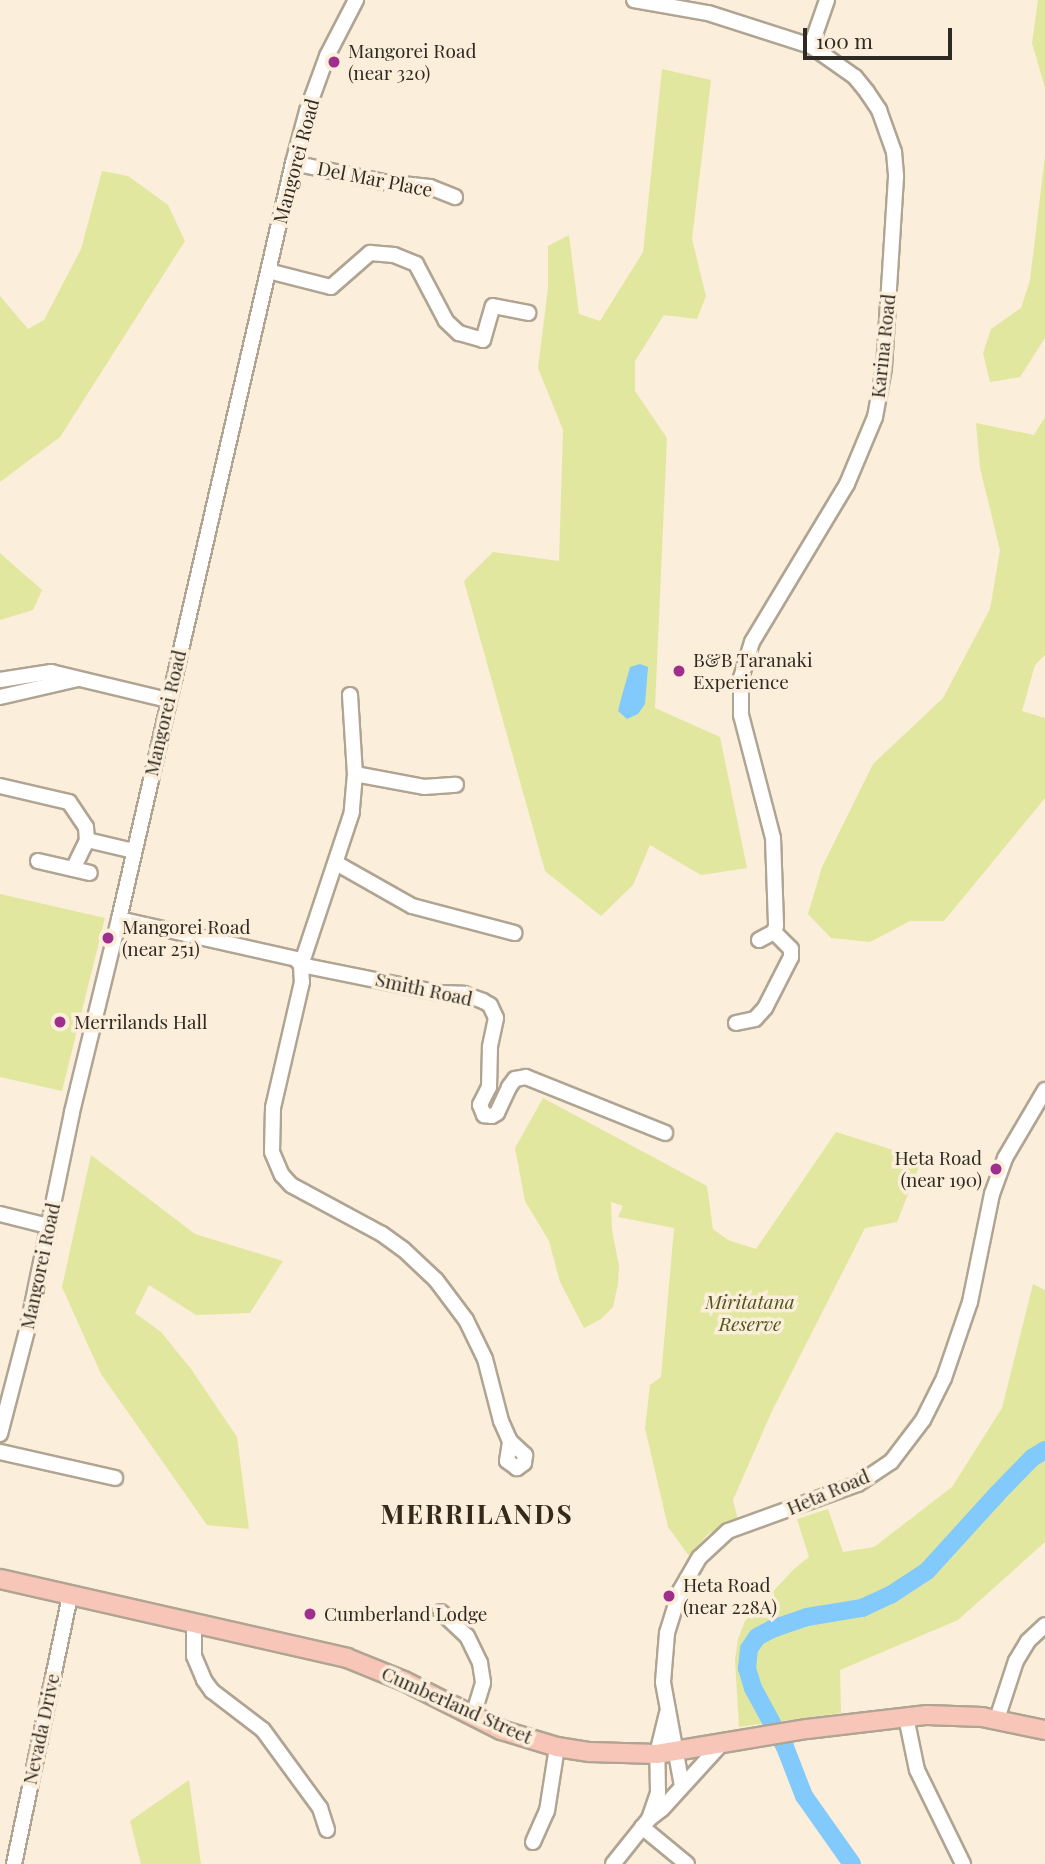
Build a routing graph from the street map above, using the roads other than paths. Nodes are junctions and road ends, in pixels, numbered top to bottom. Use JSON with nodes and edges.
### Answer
{"nodes":[{"id":1,"x":356,"y":0,"type":"edge"},
{"id":2,"x":634,"y":0,"type":"edge"},
{"id":3,"x":827,"y":0,"type":"edge"},
{"id":4,"x":709,"y":6,"type":"edge"},
{"id":5,"x":811,"y":46,"type":"junction"},
{"id":6,"x":293,"y":163,"type":"junction"},
{"id":7,"x":456,"y":197,"type":"dead end"},
{"id":8,"x":268,"y":271,"type":"junction"},
{"id":9,"x":527,"y":313,"type":"dead end"},
{"id":10,"x":78,"y":679,"type":"junction"},
{"id":11,"x":0,"y":680,"type":"edge"},
{"id":12,"x":350,"y":695,"type":"dead end"},
{"id":13,"x":0,"y":697,"type":"edge"},
{"id":14,"x":169,"y":700,"type":"junction"},
{"id":15,"x":355,"y":774,"type":"junction"},
{"id":16,"x":456,"y":785,"type":"dead end"},
{"id":17,"x":0,"y":786,"type":"edge"},
{"id":18,"x":87,"y":840,"type":"junction"},
{"id":19,"x":134,"y":851,"type":"junction"},
{"id":20,"x":38,"y":861,"type":"dead end"},
{"id":21,"x":336,"y":863,"type":"junction"},
{"id":22,"x":73,"y":869,"type":"junction"},
{"id":23,"x":90,"y":873,"type":"dead end"},
{"id":24,"x":120,"y":919,"type":"junction"},
{"id":25,"x":774,"y":932,"type":"junction"},
{"id":26,"x":514,"y":933,"type":"dead end"},
{"id":27,"x":759,"y":940,"type":"dead end"},
{"id":28,"x":301,"y":965,"type":"junction"},
{"id":29,"x":736,"y":1023,"type":"dead end"},
{"id":30,"x":1045,"y":1090,"type":"edge"},
{"id":31,"x":665,"y":1133,"type":"dead end"},
{"id":32,"x":0,"y":1214,"type":"edge"},
{"id":33,"x":48,"y":1226,"type":"junction"},
{"id":34,"x":0,"y":1434,"type":"edge"},
{"id":35,"x":509,"y":1441,"type":"dead end"},
{"id":36,"x":0,"y":1452,"type":"edge"},
{"id":37,"x":115,"y":1478,"type":"dead end"},
{"id":38,"x":0,"y":1579,"type":"edge"},
{"id":39,"x":70,"y":1595,"type":"junction"},
{"id":40,"x":441,"y":1612,"type":"dead end"},
{"id":41,"x":194,"y":1623,"type":"junction"},
{"id":42,"x":1045,"y":1625,"type":"edge"},
{"id":43,"x":667,"y":1713,"type":"junction"},
{"id":44,"x":473,"y":1716,"type":"junction"},
{"id":45,"x":906,"y":1717,"type":"junction"},
{"id":46,"x":997,"y":1720,"type":"junction"},
{"id":47,"x":1045,"y":1730,"type":"edge"},
{"id":48,"x":722,"y":1743,"type":"junction"},
{"id":49,"x":557,"y":1747,"type":"junction"},
{"id":50,"x":677,"y":1751,"type":"junction"},
{"id":51,"x":657,"y":1754,"type":"junction"},
{"id":52,"x":682,"y":1786,"type":"junction"},
{"id":53,"x":645,"y":1823,"type":"junction"},
{"id":54,"x":327,"y":1830,"type":"dead end"},
{"id":55,"x":533,"y":1842,"type":"dead end"},
{"id":56,"x":15,"y":1864,"type":"edge"},
{"id":57,"x":613,"y":1864,"type":"edge"},
{"id":58,"x":687,"y":1864,"type":"edge"},
{"id":59,"x":963,"y":1864,"type":"edge"}],
"edges":[{"from":1,"to":6,"type":"street","name":"Mangorei Road"},
{"from":2,"to":4,"type":"street","name":"Karina Road"},
{"from":3,"to":5,"type":"street"},
{"from":4,"to":5,"type":"street","name":"Karina Road"},
{"from":5,"to":25,"type":"street","name":"Karina Road"},
{"from":6,"to":7,"type":"street","name":"Del Mar Place"},
{"from":6,"to":8,"type":"street","name":"Mangorei Road"},
{"from":8,"to":9,"type":"street"},
{"from":8,"to":14,"type":"street","name":"Mangorei Road"},
{"from":10,"to":11,"type":"street"},
{"from":10,"to":13,"type":"street"},
{"from":10,"to":14,"type":"street"},
{"from":12,"to":15,"type":"street"},
{"from":14,"to":19,"type":"street","name":"Mangorei Road"},
{"from":15,"to":16,"type":"street"},
{"from":15,"to":21,"type":"street"},
{"from":17,"to":18,"type":"street"},
{"from":18,"to":19,"type":"street"},
{"from":18,"to":22,"type":"street"},
{"from":19,"to":24,"type":"street","name":"Mangorei Road"},
{"from":20,"to":22,"type":"street"},
{"from":21,"to":26,"type":"street"},
{"from":21,"to":28,"type":"street"},
{"from":22,"to":23,"type":"street"},
{"from":24,"to":28,"type":"street","name":"Smith Road"},
{"from":24,"to":33,"type":"street","name":"Mangorei Road"},
{"from":25,"to":27,"type":"street"},
{"from":25,"to":29,"type":"street"},
{"from":28,"to":31,"type":"street","name":"Smith Road"},
{"from":28,"to":35,"type":"street"},
{"from":30,"to":43,"type":"street","name":"Heta Road"},
{"from":32,"to":33,"type":"street"},
{"from":33,"to":34,"type":"street","name":"Mangorei Road"},
{"from":36,"to":37,"type":"street"},
{"from":38,"to":39,"type":"main road","name":"Cumberland Street"},
{"from":39,"to":41,"type":"main road","name":"Cumberland Street"},
{"from":39,"to":56,"type":"street","name":"Nevada Drive"},
{"from":40,"to":44,"type":"street"},
{"from":41,"to":44,"type":"main road","name":"Cumberland Street"},
{"from":41,"to":54,"type":"street"},
{"from":42,"to":46,"type":"street"},
{"from":43,"to":50,"type":"street","name":"Heta Road"},
{"from":43,"to":51,"type":"street","name":"Heta Road"},
{"from":44,"to":49,"type":"main road","name":"Cumberland Street"},
{"from":45,"to":46,"type":"main road","name":"Cumberland Street"},
{"from":45,"to":48,"type":"main road","name":"Cumberland Street"},
{"from":45,"to":59,"type":"street"},
{"from":46,"to":47,"type":"main road","name":"Cumberland Street"},
{"from":48,"to":50,"type":"main road","name":"Cumberland Street"},
{"from":48,"to":52,"type":"street"},
{"from":49,"to":51,"type":"main road","name":"Cumberland Street"},
{"from":49,"to":55,"type":"street"},
{"from":50,"to":51,"type":"main road","name":"Cumberland Street"},
{"from":50,"to":52,"type":"street","name":"Heta Road"},
{"from":51,"to":53,"type":"street","name":"Heta Road"},
{"from":52,"to":53,"type":"street"},
{"from":53,"to":57,"type":"street"},
{"from":53,"to":58,"type":"street"}]}
